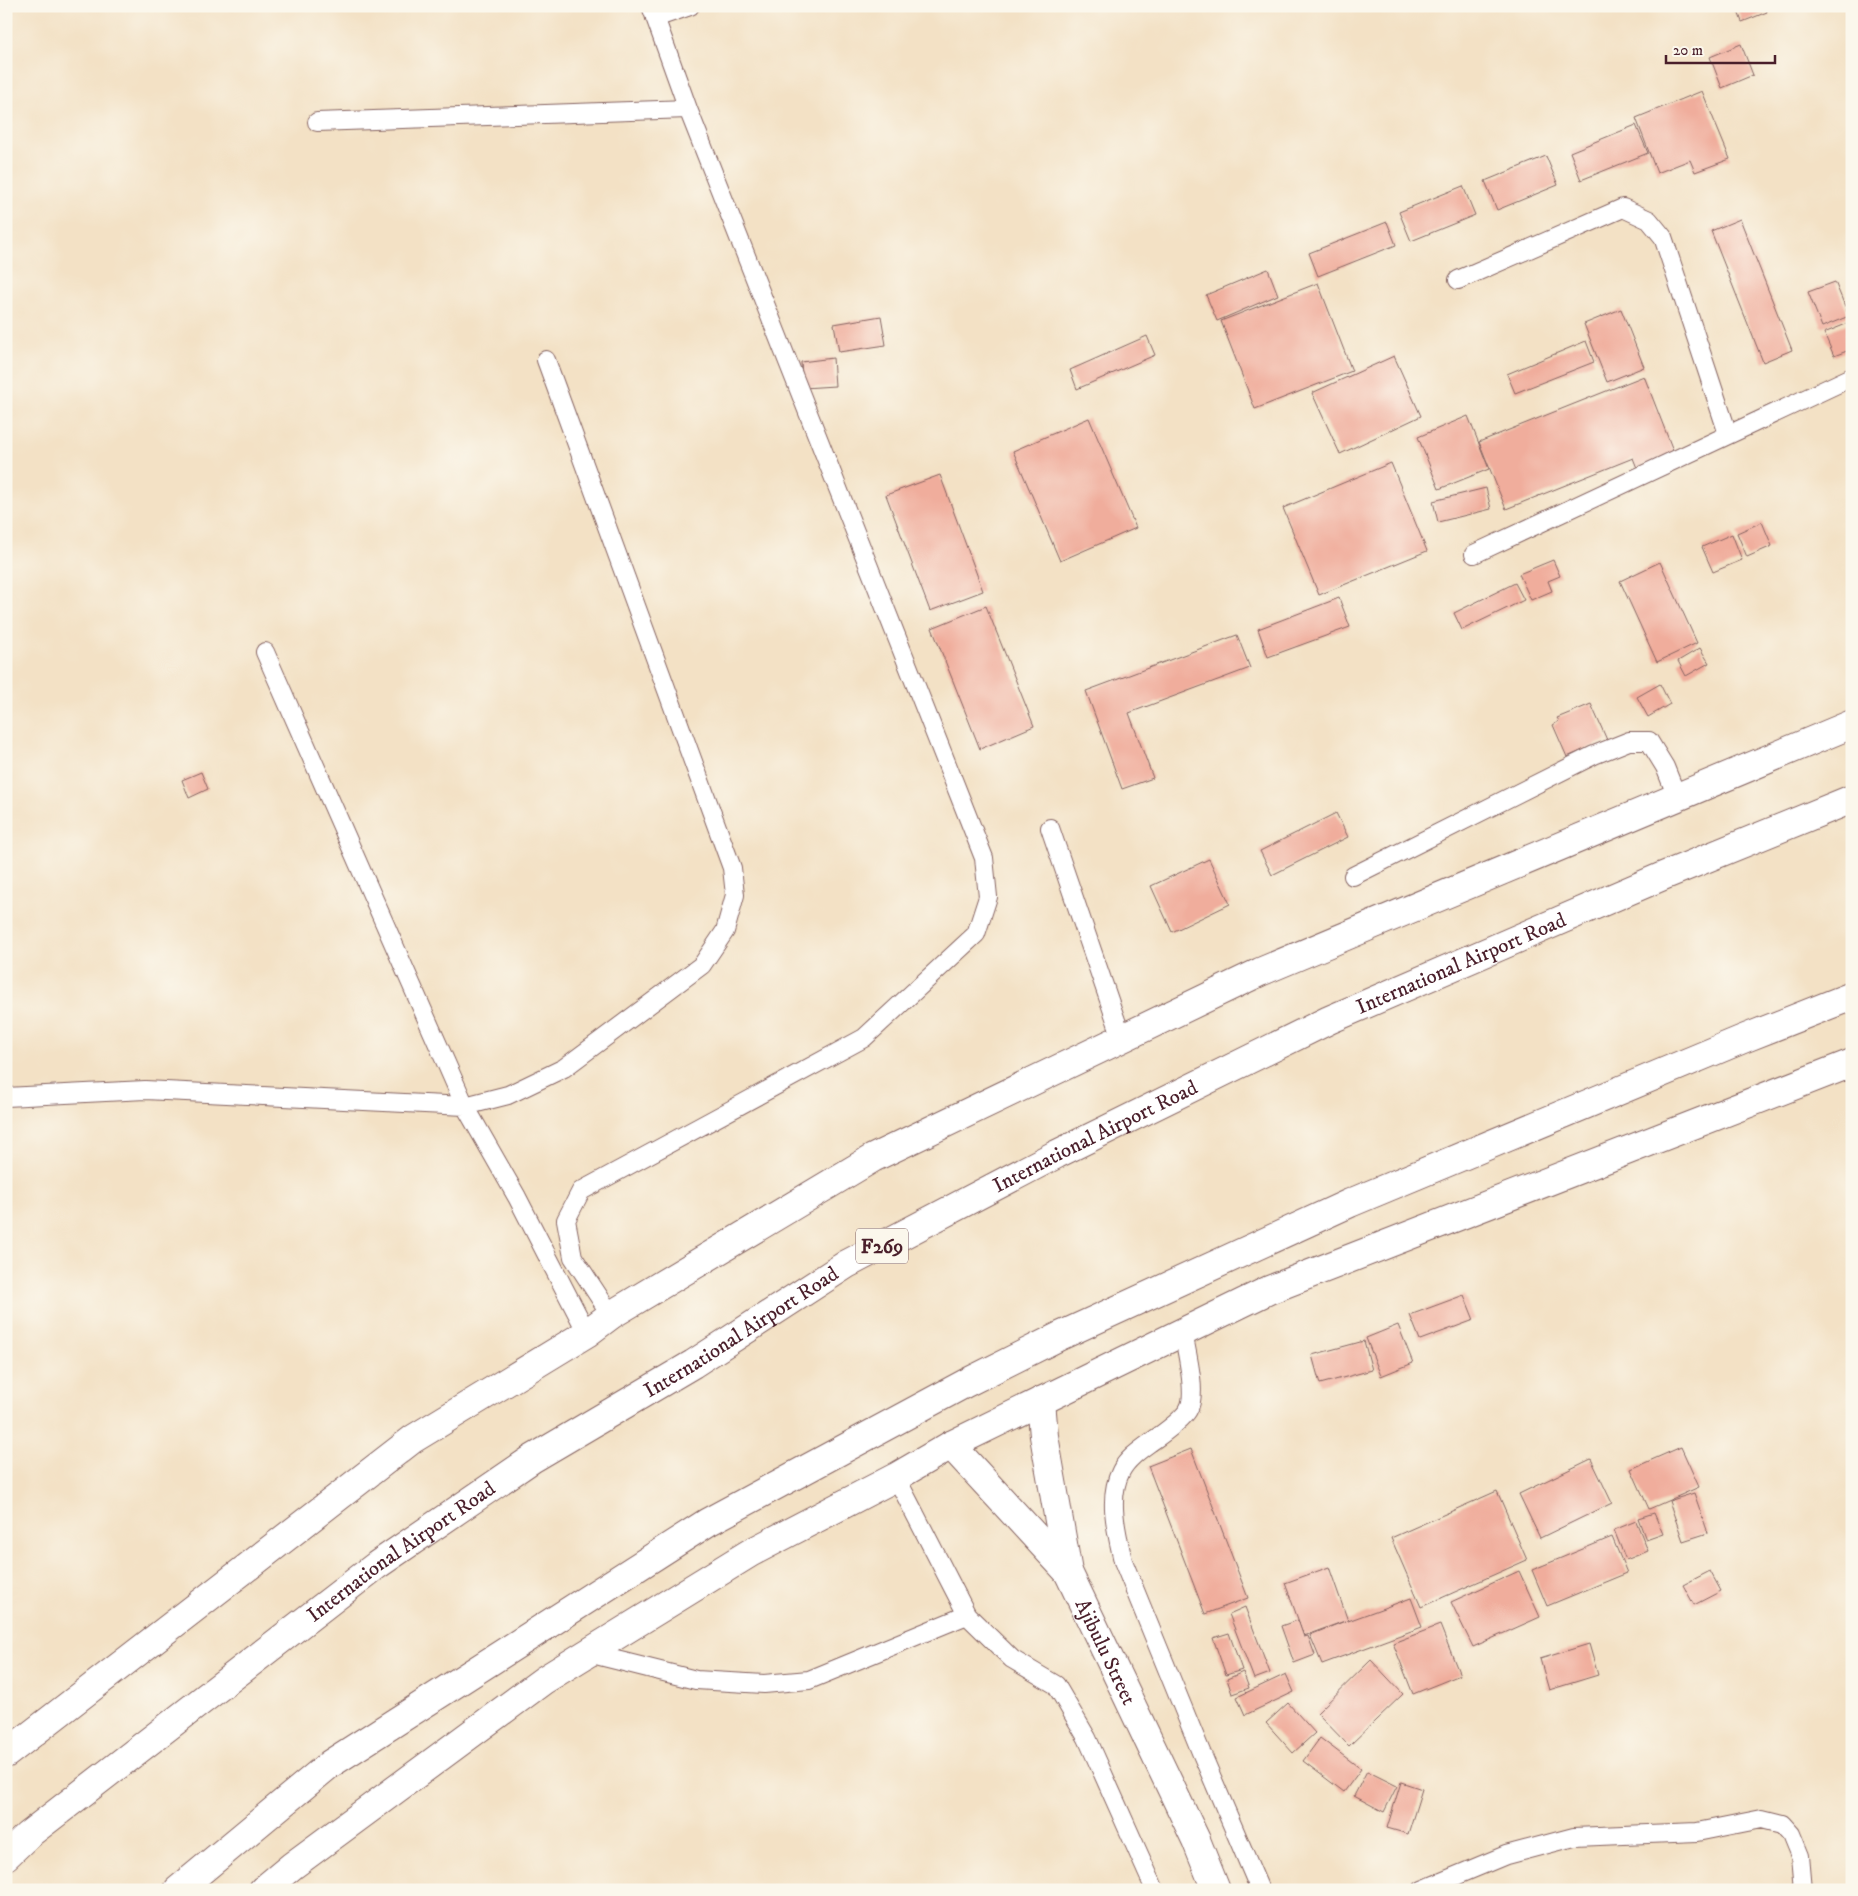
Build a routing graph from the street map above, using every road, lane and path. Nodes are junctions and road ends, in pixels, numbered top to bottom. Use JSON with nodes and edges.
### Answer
{"nodes":[{"id":1,"x":690,"y":6,"type":"edge"},
{"id":2,"x":653,"y":12,"type":"edge"},
{"id":3,"x":688,"y":108,"type":"junction"},
{"id":4,"x":317,"y":122,"type":"dead end"},
{"id":5,"x":1458,"y":280,"type":"dead end"},
{"id":6,"x":546,"y":360,"type":"dead end"},
{"id":7,"x":1852,"y":377,"type":"edge"},
{"id":8,"x":1728,"y":434,"type":"junction"},
{"id":9,"x":1474,"y":554,"type":"dead end"},
{"id":10,"x":265,"y":652,"type":"dead end"},
{"id":11,"x":1852,"y":724,"type":"edge"},
{"id":12,"x":1677,"y":797,"type":"junction"},
{"id":13,"x":1852,"y":798,"type":"edge"},
{"id":14,"x":1050,"y":828,"type":"dead end"},
{"id":15,"x":1353,"y":876,"type":"dead end"},
{"id":16,"x":1852,"y":996,"type":"edge"},
{"id":17,"x":1122,"y":1038,"type":"junction"},
{"id":18,"x":1852,"y":1063,"type":"edge"},
{"id":19,"x":6,"y":1097,"type":"edge"},
{"id":20,"x":465,"y":1106,"type":"junction"},
{"id":21,"x":611,"y":1315,"type":"junction"},
{"id":22,"x":1183,"y":1332,"type":"junction"},
{"id":23,"x":587,"y":1333,"type":"junction"},
{"id":24,"x":1041,"y":1401,"type":"junction"},
{"id":25,"x":951,"y":1445,"type":"junction"},
{"id":26,"x":896,"y":1476,"type":"junction"},
{"id":27,"x":1068,"y":1572,"type":"junction"},
{"id":28,"x":967,"y":1615,"type":"junction"},
{"id":29,"x":588,"y":1653,"type":"junction"},
{"id":30,"x":6,"y":1754,"type":"edge"},
{"id":31,"x":6,"y":1856,"type":"edge"},
{"id":32,"x":178,"y":1890,"type":"edge"},
{"id":33,"x":263,"y":1890,"type":"edge"},
{"id":34,"x":1155,"y":1890,"type":"edge"},
{"id":35,"x":1216,"y":1890,"type":"edge"},
{"id":36,"x":1260,"y":1890,"type":"edge"},
{"id":37,"x":1422,"y":1890,"type":"edge"},
{"id":38,"x":1803,"y":1890,"type":"edge"}],
"edges":[{"from":1,"to":2,"type":"lane"},
{"from":2,"to":3,"type":"lane"},
{"from":3,"to":4,"type":"lane"},
{"from":3,"to":21,"type":"lane"},
{"from":5,"to":8,"type":"lane"},
{"from":6,"to":20,"type":"lane"},
{"from":7,"to":8,"type":"lane"},
{"from":8,"to":9,"type":"lane"},
{"from":10,"to":20,"type":"lane"},
{"from":11,"to":12,"type":"main road"},
{"from":12,"to":15,"type":"lane"},
{"from":12,"to":17,"type":"main road"},
{"from":13,"to":31,"type":"main road","name":"International Airport Road","number":"F269"},
{"from":14,"to":17,"type":"lane"},
{"from":16,"to":32,"type":"main road"},
{"from":17,"to":21,"type":"main road"},
{"from":18,"to":22,"type":"main road"},
{"from":19,"to":20,"type":"lane"},
{"from":20,"to":23,"type":"lane"},
{"from":21,"to":23,"type":"main road"},
{"from":22,"to":24,"type":"main road"},
{"from":22,"to":36,"type":"lane"},
{"from":23,"to":30,"type":"main road"},
{"from":24,"to":25,"type":"main road"},
{"from":24,"to":27,"type":"main road"},
{"from":25,"to":26,"type":"main road"},
{"from":25,"to":27,"type":"main road","name":"Ajibulu Street"},
{"from":26,"to":28,"type":"lane"},
{"from":26,"to":29,"type":"main road"},
{"from":27,"to":35,"type":"main road","name":"Ajibulu Street"},
{"from":28,"to":29,"type":"lane"},
{"from":28,"to":34,"type":"lane"},
{"from":29,"to":33,"type":"main road"},
{"from":37,"to":38,"type":"lane"}]}
